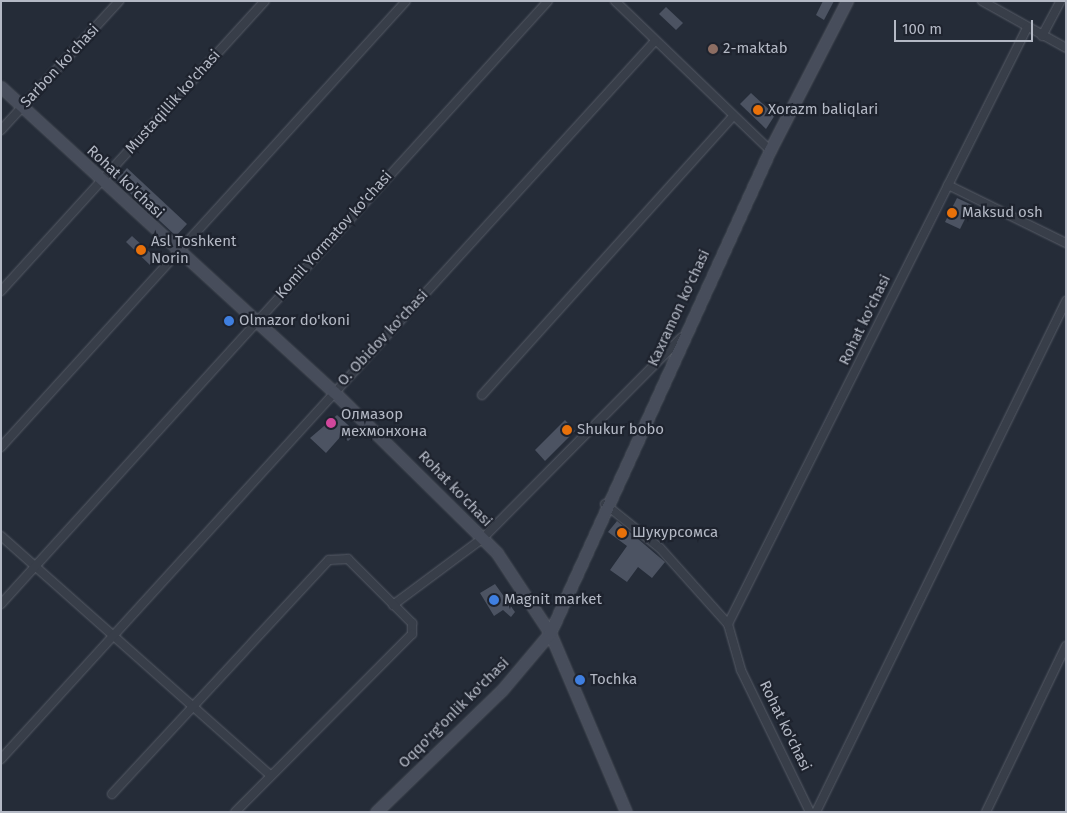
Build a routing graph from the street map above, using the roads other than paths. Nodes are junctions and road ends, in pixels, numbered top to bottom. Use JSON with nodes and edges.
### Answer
{"nodes":[{"id":1,"x":119,"y":1,"type":"edge"},
{"id":2,"x":265,"y":1,"type":"edge"},
{"id":3,"x":406,"y":1,"type":"edge"},
{"id":4,"x":548,"y":1,"type":"edge"},
{"id":5,"x":615,"y":1,"type":"edge"},
{"id":6,"x":847,"y":1,"type":"edge"},
{"id":7,"x":982,"y":1,"type":"edge"},
{"id":8,"x":1061,"y":1,"type":"edge"},
{"id":9,"x":1028,"y":28,"type":"junction"},
{"id":10,"x":1042,"y":36,"type":"junction"},
{"id":11,"x":655,"y":41,"type":"junction"},
{"id":12,"x":1066,"y":48,"type":"edge"},
{"id":13,"x":1,"y":87,"type":"edge"},
{"id":14,"x":22,"y":107,"type":"junction"},
{"id":15,"x":734,"y":116,"type":"junction"},
{"id":16,"x":1,"y":130,"type":"edge"},
{"id":17,"x":770,"y":150,"type":"junction"},
{"id":18,"x":101,"y":181,"type":"junction"},
{"id":19,"x":948,"y":185,"type":"junction"},
{"id":20,"x":1066,"y":243,"type":"edge"},
{"id":21,"x":176,"y":251,"type":"junction"},
{"id":22,"x":1,"y":291,"type":"edge"},
{"id":23,"x":1066,"y":301,"type":"edge"},
{"id":24,"x":254,"y":323,"type":"junction"},
{"id":25,"x":683,"y":337,"type":"junction"},
{"id":26,"x":334,"y":392,"type":"junction"},
{"id":27,"x":482,"y":395,"type":"dead end"},
{"id":28,"x":1,"y":447,"type":"edge"},
{"id":29,"x":605,"y":504,"type":"junction"},
{"id":30,"x":1,"y":536,"type":"edge"},
{"id":31,"x":482,"y":539,"type":"junction"},
{"id":32,"x":35,"y":567,"type":"junction"},
{"id":33,"x":1,"y":604,"type":"edge"},
{"id":34,"x":393,"y":605,"type":"junction"},
{"id":35,"x":728,"y":624,"type":"junction"},
{"id":36,"x":550,"y":633,"type":"junction"},
{"id":37,"x":112,"y":635,"type":"junction"},
{"id":38,"x":1066,"y":646,"type":"edge"},
{"id":39,"x":193,"y":707,"type":"junction"},
{"id":40,"x":1,"y":759,"type":"edge"},
{"id":41,"x":270,"y":775,"type":"junction"},
{"id":42,"x":112,"y":794,"type":"dead end"},
{"id":43,"x":235,"y":812,"type":"edge"},
{"id":44,"x":376,"y":812,"type":"edge"},
{"id":45,"x":626,"y":812,"type":"edge"},
{"id":46,"x":810,"y":812,"type":"edge"},
{"id":47,"x":816,"y":812,"type":"edge"},
{"id":48,"x":986,"y":812,"type":"edge"}],
"edges":[{"from":1,"to":14,"type":"street","name":"Sarbon ko'chasi"},
{"from":2,"to":18,"type":"street","name":"Mustaqillik ko'chasi"},
{"from":3,"to":21,"type":"street"},
{"from":4,"to":24,"type":"street","name":"Komil Yormatov ko'chasi"},
{"from":5,"to":11,"type":"street"},
{"from":6,"to":17,"type":"street","name":"Kaxramon ko'chasi"},
{"from":7,"to":9,"type":"street"},
{"from":8,"to":10,"type":"street"},
{"from":9,"to":10,"type":"street"},
{"from":9,"to":19,"type":"street","name":"Rohat ko'chasi"},
{"from":10,"to":12,"type":"street"},
{"from":11,"to":15,"type":"street"},
{"from":11,"to":26,"type":"street","name":"O. Obidov ko'chasi"},
{"from":13,"to":14,"type":"street","name":"Rohat ko'chasi"},
{"from":14,"to":16,"type":"street","name":"Sarbon ko'chasi"},
{"from":14,"to":18,"type":"street","name":"Rohat ko'chasi"},
{"from":15,"to":17,"type":"street"},
{"from":15,"to":27,"type":"street"},
{"from":17,"to":25,"type":"street","name":"Kaxramon ko'chasi"},
{"from":18,"to":21,"type":"street","name":"Rohat ko'chasi"},
{"from":18,"to":22,"type":"street","name":"Mustaqillik ko'chasi"},
{"from":19,"to":20,"type":"street"},
{"from":19,"to":35,"type":"street","name":"Rohat ko'chasi"},
{"from":21,"to":24,"type":"street","name":"Rohat ko'chasi"},
{"from":21,"to":28,"type":"street"},
{"from":23,"to":47,"type":"street"},
{"from":24,"to":26,"type":"street","name":"Rohat ko'chasi"},
{"from":24,"to":32,"type":"street","name":"Komil Yormatov ko'chasi"},
{"from":25,"to":29,"type":"street","name":"Kaxramon ko'chasi"},
{"from":25,"to":31,"type":"street"},
{"from":26,"to":31,"type":"street","name":"Rohat ko'chasi"},
{"from":26,"to":37,"type":"street","name":"O. Obidov ko'chasi"},
{"from":29,"to":35,"type":"street","name":"Rohat ko'chasi"},
{"from":29,"to":36,"type":"street","name":"Kaxramon ko'chasi"},
{"from":30,"to":32,"type":"street"},
{"from":31,"to":34,"type":"street"},
{"from":31,"to":36,"type":"street","name":"Rohat ko'chasi"},
{"from":32,"to":33,"type":"street","name":"Komil Yormatov ko'chasi"},
{"from":32,"to":37,"type":"street"},
{"from":34,"to":39,"type":"street"},
{"from":34,"to":41,"type":"street"},
{"from":35,"to":46,"type":"street","name":"Rohat ko'chasi"},
{"from":36,"to":44,"type":"street","name":"Oqqo'rg'onlik ko'chasi"},
{"from":36,"to":45,"type":"street","name":"Rohat ko'chasi"},
{"from":37,"to":39,"type":"street"},
{"from":37,"to":40,"type":"street","name":"O. Obidov ko'chasi"},
{"from":38,"to":48,"type":"street"},
{"from":39,"to":41,"type":"street"},
{"from":39,"to":42,"type":"street"},
{"from":41,"to":43,"type":"street"}]}
